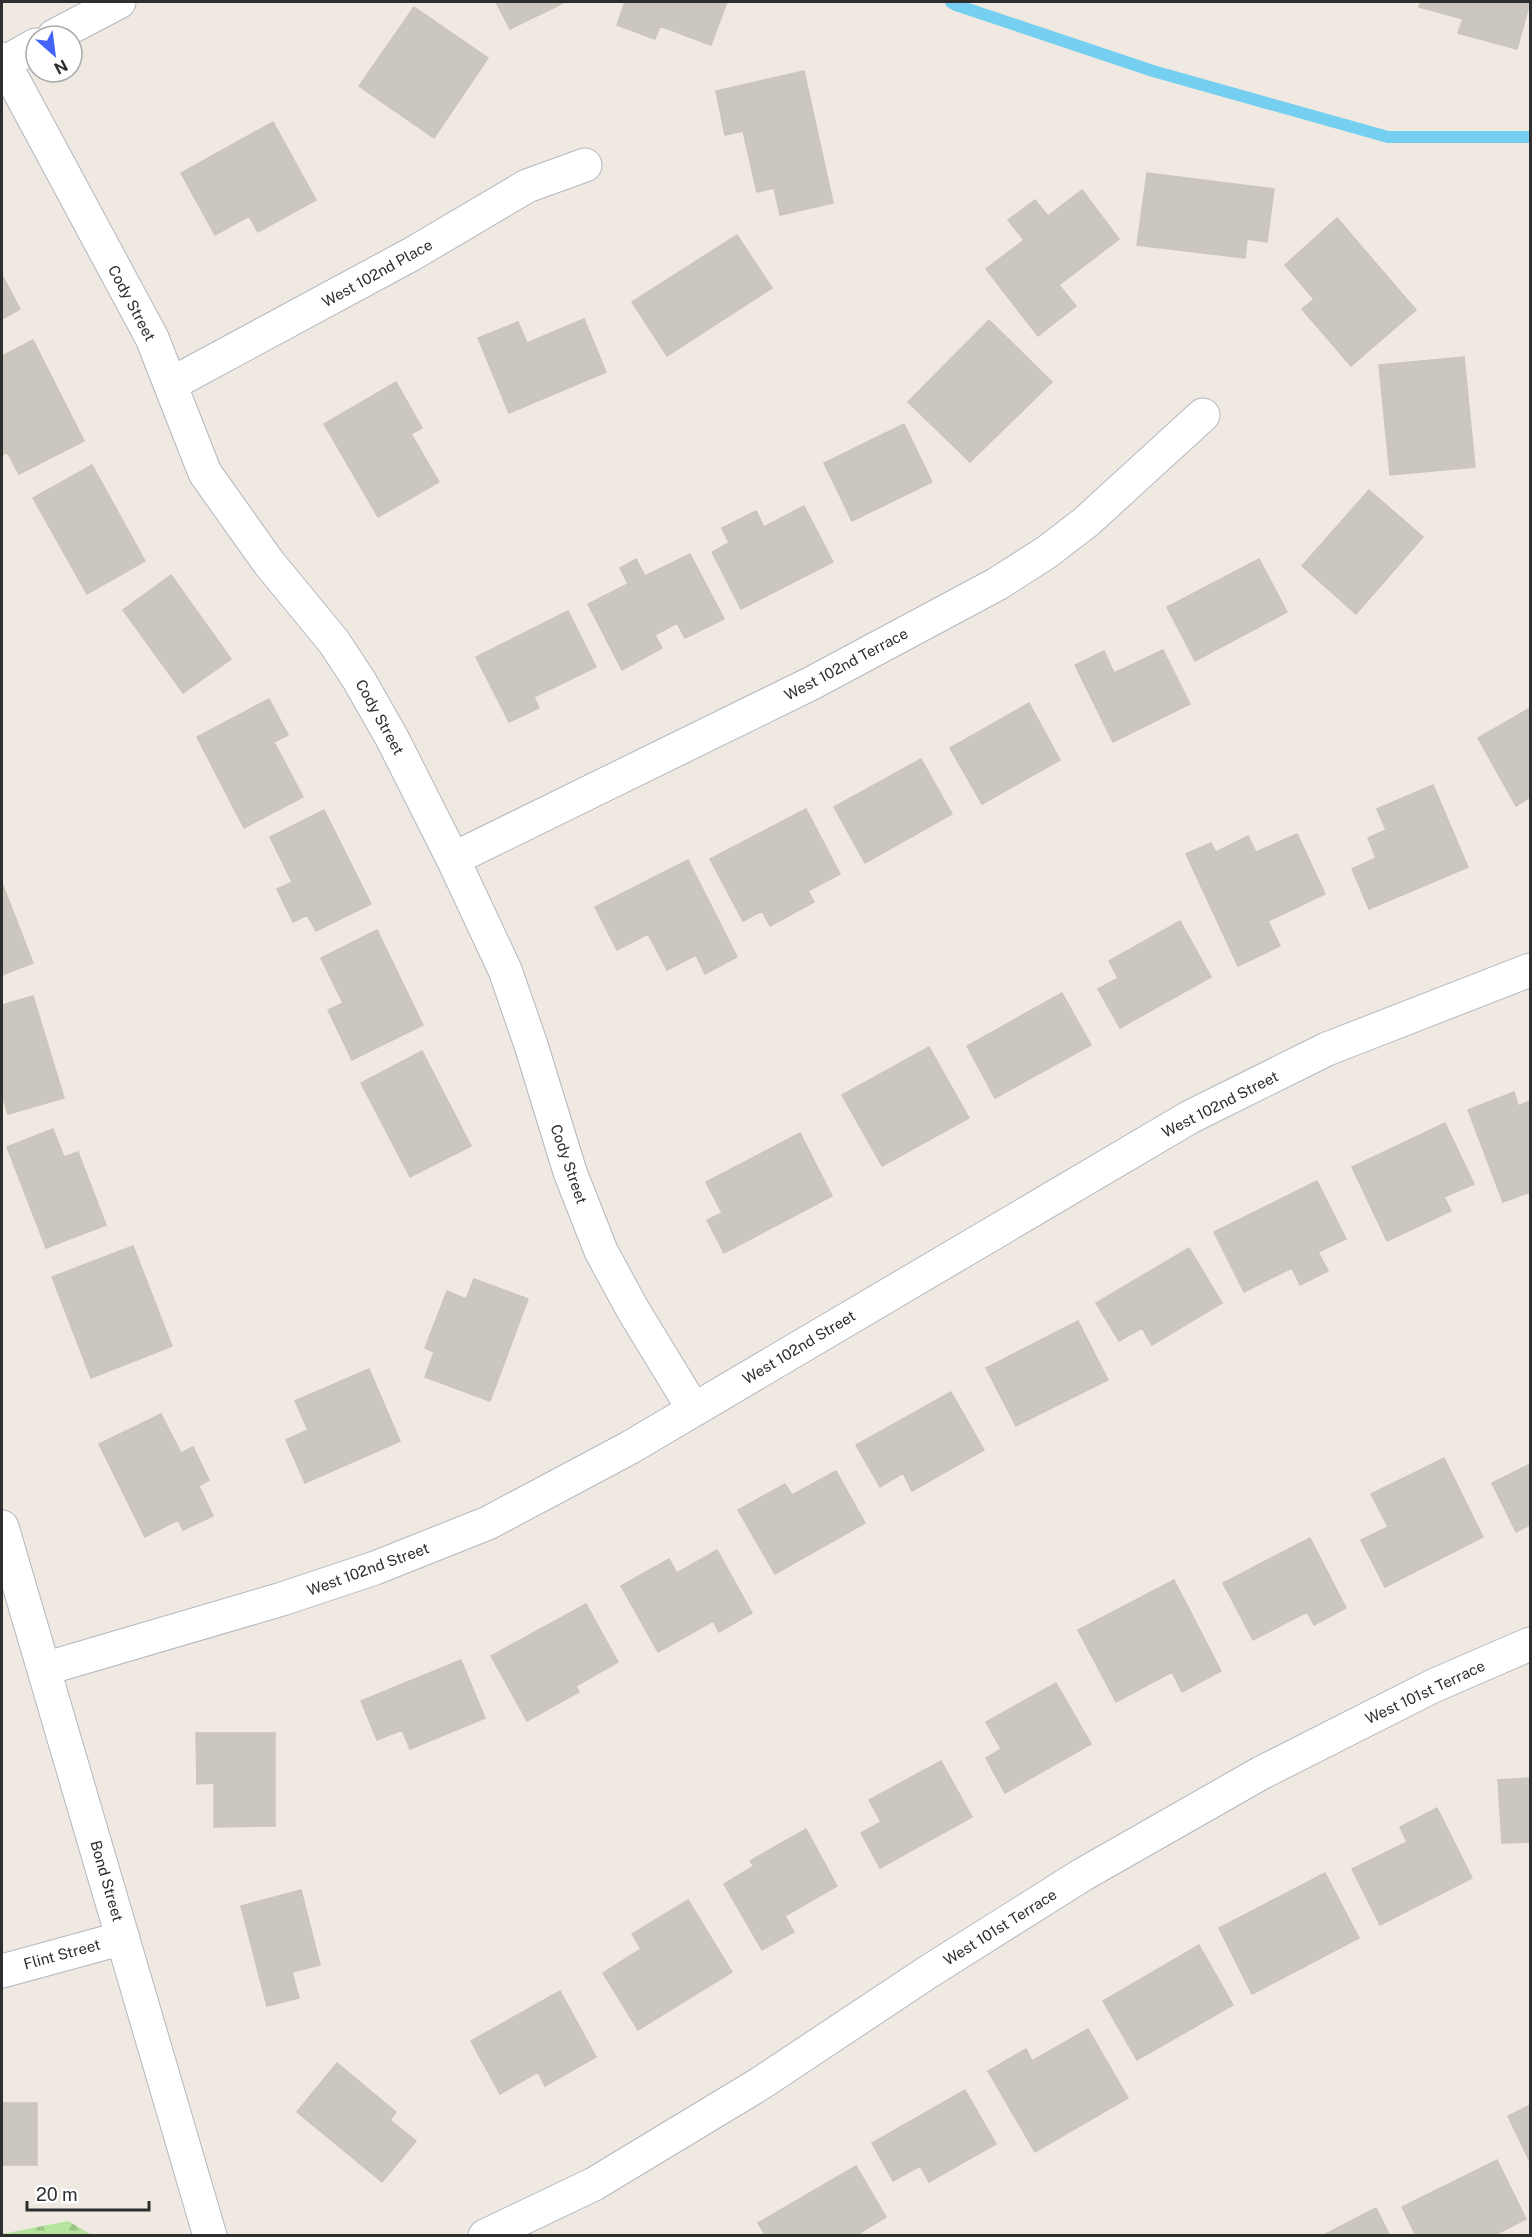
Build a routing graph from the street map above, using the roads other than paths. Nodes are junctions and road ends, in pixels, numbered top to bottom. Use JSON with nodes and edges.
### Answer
{"nodes":[{"id":1,"x":119,"y":2,"type":"edge"},
{"id":2,"x":77,"y":24,"type":"edge"},
{"id":3,"x":24,"y":51,"type":"edge"},
{"id":4,"x":2,"y":62,"type":"edge"},
{"id":5,"x":585,"y":165,"type":"dead end"},
{"id":6,"x":171,"y":384,"type":"junction"},
{"id":7,"x":1203,"y":415,"type":"dead end"},
{"id":8,"x":453,"y":859,"type":"junction"},
{"id":9,"x":1530,"y":970,"type":"edge"},
{"id":10,"x":694,"y":1410,"type":"junction"},
{"id":11,"x":2,"y":1527,"type":"edge"},
{"id":12,"x":1530,"y":1644,"type":"edge"},
{"id":13,"x":44,"y":1669,"type":"junction"},
{"id":14,"x":123,"y":1938,"type":"junction"},
{"id":15,"x":2,"y":1971,"type":"edge"},
{"id":16,"x":210,"y":2235,"type":"edge"},
{"id":17,"x":485,"y":2235,"type":"edge"}],
"edges":[{"from":1,"to":2,"type":"street"},
{"from":3,"to":4,"type":"street"},
{"from":4,"to":6,"type":"street","name":"Cody Street"},
{"from":5,"to":6,"type":"street","name":"West 102nd Place"},
{"from":6,"to":8,"type":"street","name":"Cody Street"},
{"from":7,"to":8,"type":"street","name":"West 102nd Terrace"},
{"from":8,"to":10,"type":"street","name":"Cody Street"},
{"from":9,"to":10,"type":"street","name":"West 102nd Street"},
{"from":10,"to":13,"type":"street","name":"West 102nd Street"},
{"from":11,"to":13,"type":"street","name":"Bond Street"},
{"from":12,"to":17,"type":"street","name":"West 101st Terrace"},
{"from":13,"to":14,"type":"street","name":"Bond Street"},
{"from":14,"to":15,"type":"street","name":"Flint Street"},
{"from":14,"to":16,"type":"street","name":"Bond Street"}]}
